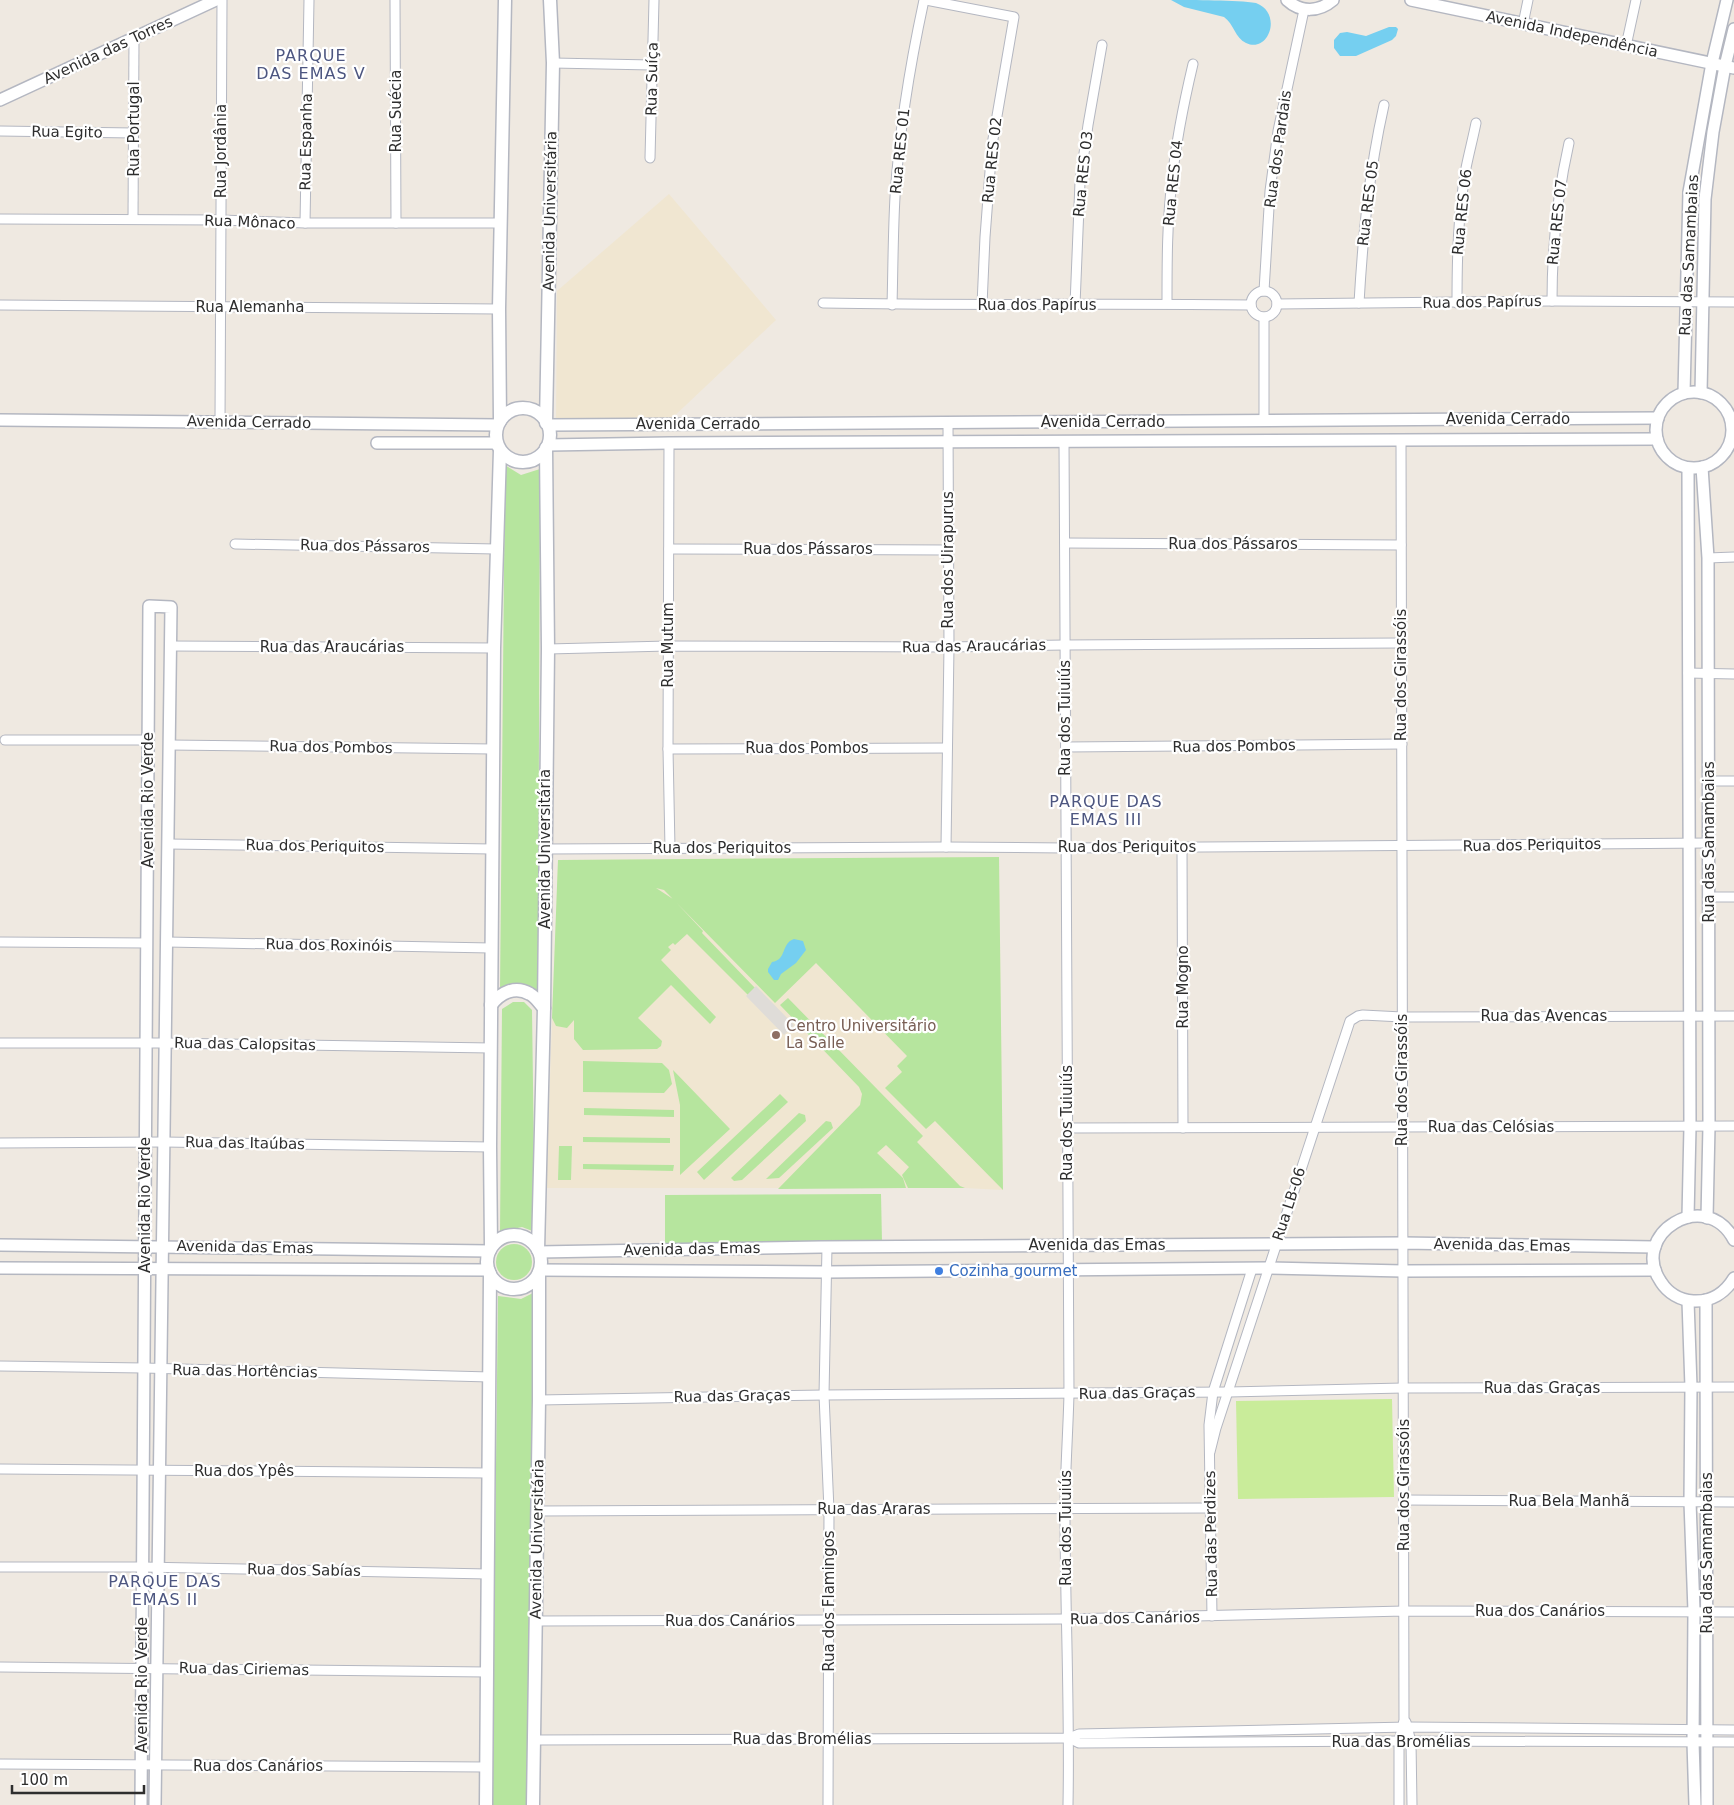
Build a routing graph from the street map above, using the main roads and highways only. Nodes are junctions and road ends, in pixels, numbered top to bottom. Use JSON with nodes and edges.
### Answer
{"nodes":[{"id":1,"x":504,"y":0,"type":"edge"},
{"id":2,"x":550,"y":0,"type":"edge"},
{"id":3,"x":499,"y":423,"type":"junction"},
{"id":4,"x":547,"y":424,"type":"junction"},
{"id":5,"x":499,"y":447,"type":"junction"},
{"id":6,"x":547,"y":447,"type":"junction"},
{"id":7,"x":491,"y":1005,"type":"junction"},
{"id":8,"x":544,"y":1008,"type":"junction"},
{"id":9,"x":490,"y":1249,"type":"junction"},
{"id":10,"x":539,"y":1251,"type":"junction"},
{"id":11,"x":490,"y":1272,"type":"junction"},
{"id":12,"x":539,"y":1272,"type":"junction"},
{"id":13,"x":486,"y":1805,"type":"edge"},
{"id":14,"x":533,"y":1805,"type":"edge"}],
"edges":[{"from":1,"to":3,"type":"main road"},
{"from":2,"to":4,"type":"main road","name":"Avenida Universitária"},
{"from":3,"to":4,"type":"main road"},
{"from":3,"to":5,"type":"main road"},
{"from":4,"to":6,"type":"main road"},
{"from":5,"to":6,"type":"main road"},
{"from":5,"to":7,"type":"main road"},
{"from":6,"to":8,"type":"main road","name":"Avenida Universitária"},
{"from":7,"to":8,"type":"main road"},
{"from":7,"to":9,"type":"main road"},
{"from":8,"to":10,"type":"main road","name":"Avenida Universitária"},
{"from":9,"to":10,"type":"main road"},
{"from":9,"to":11,"type":"main road"},
{"from":10,"to":12,"type":"main road"},
{"from":11,"to":12,"type":"main road"},
{"from":11,"to":13,"type":"main road"},
{"from":12,"to":14,"type":"main road","name":"Avenida Universitária"}]}
